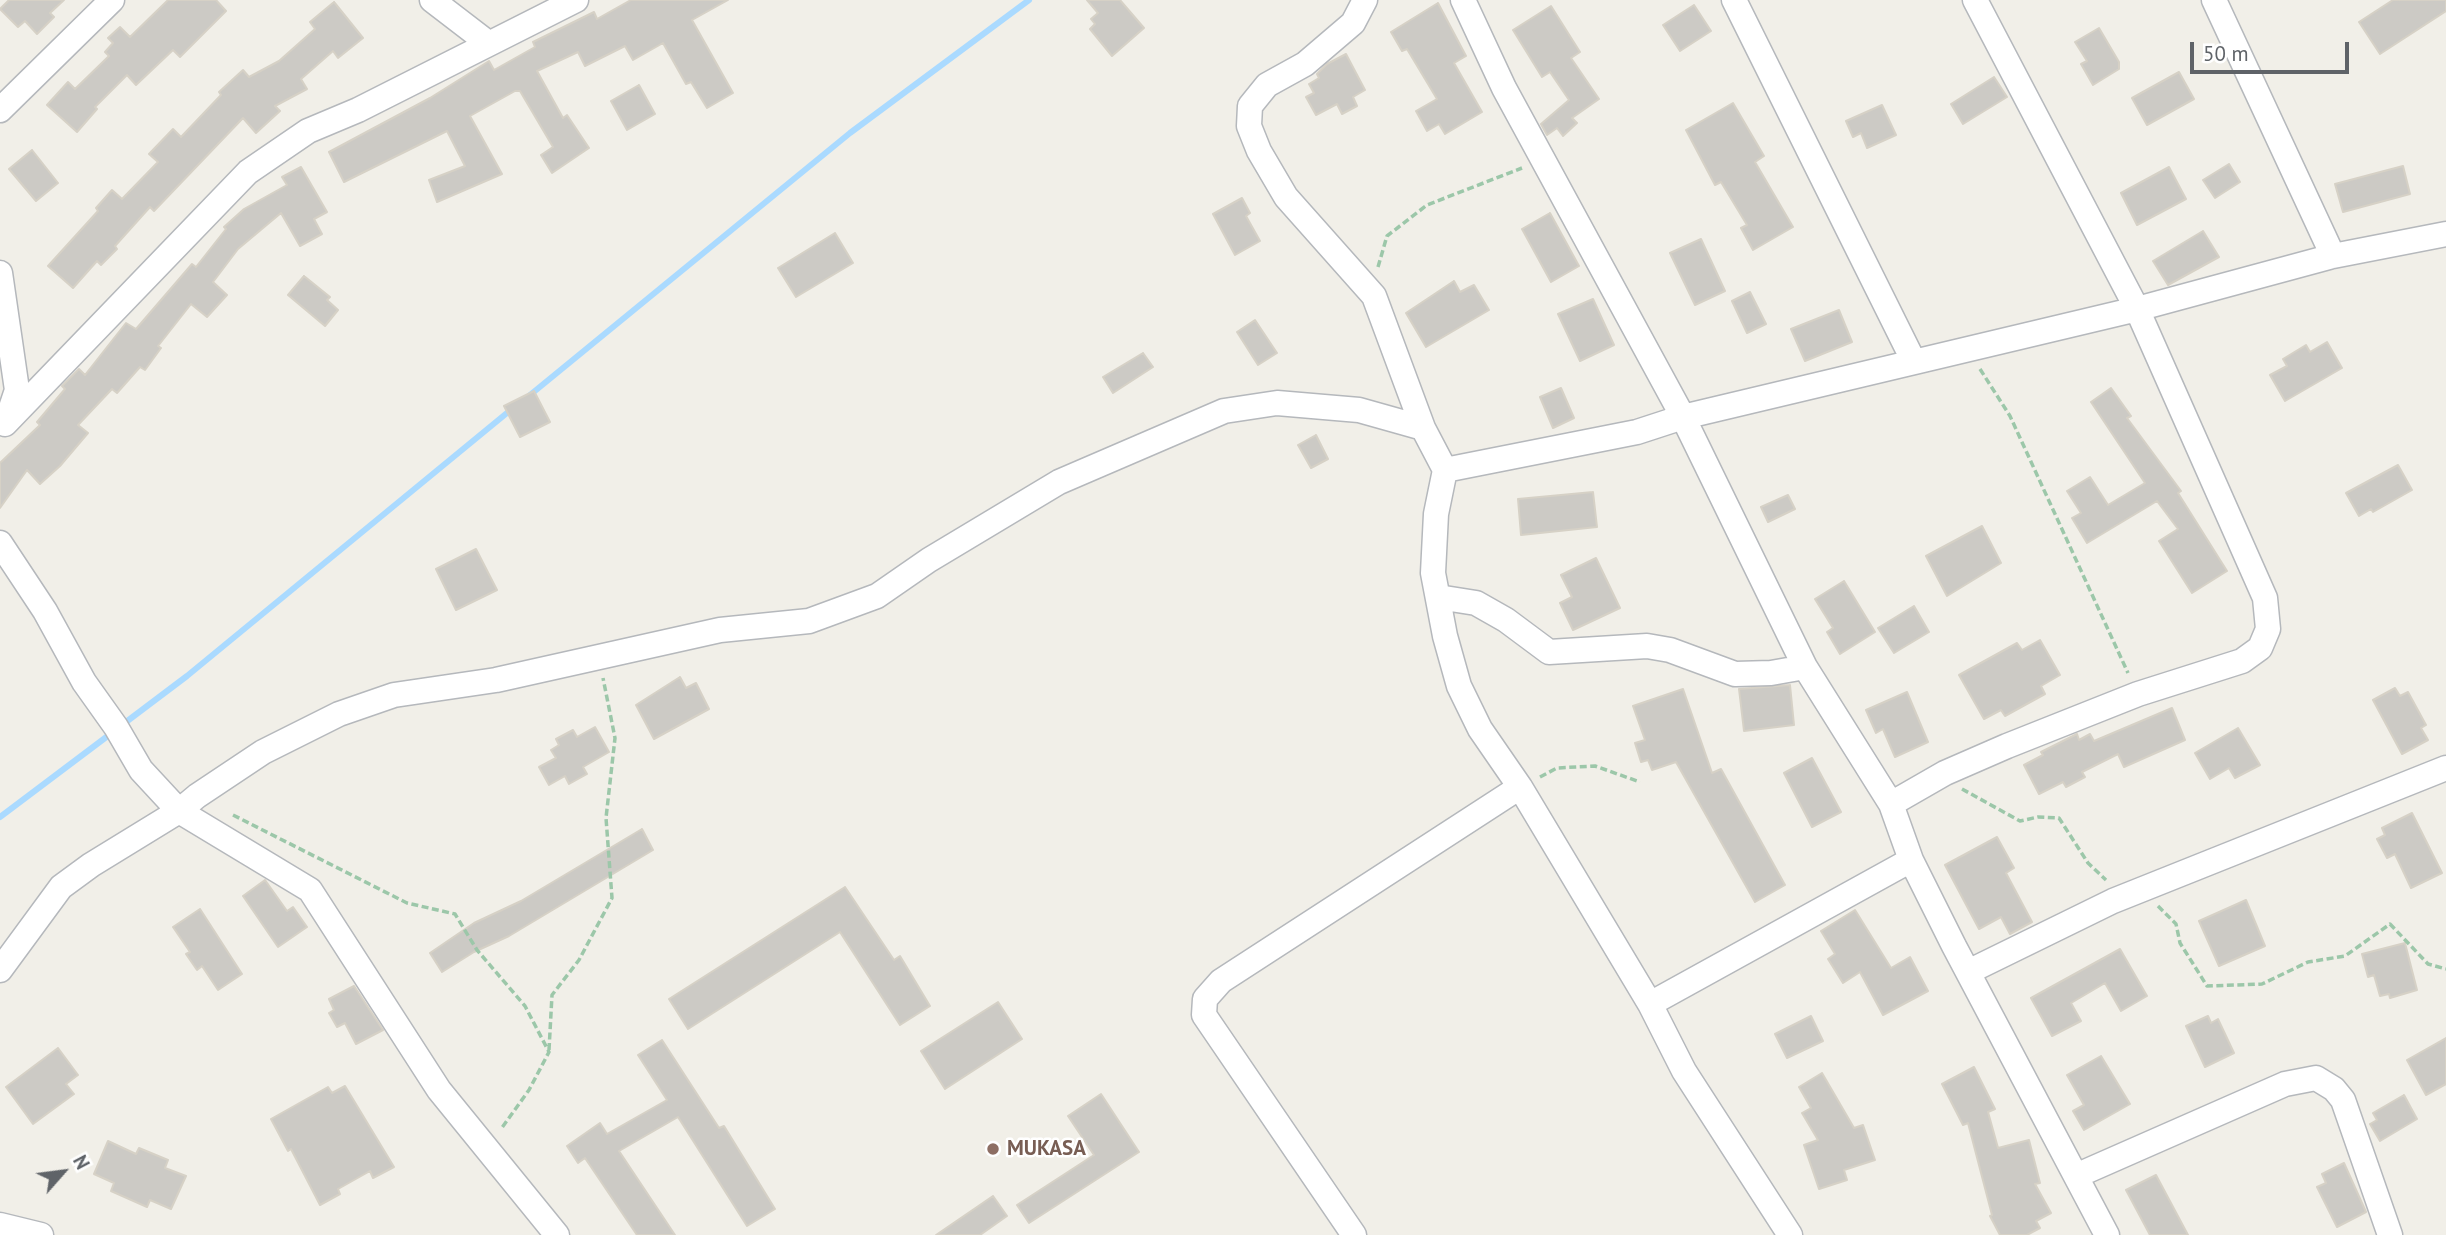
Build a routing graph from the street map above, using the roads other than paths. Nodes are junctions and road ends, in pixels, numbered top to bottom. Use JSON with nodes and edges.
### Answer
{"nodes":[{"id":1,"x":112,"y":0,"type":"edge"},
{"id":2,"x":432,"y":0,"type":"edge"},
{"id":3,"x":576,"y":0,"type":"edge"},
{"id":4,"x":1365,"y":0,"type":"edge"},
{"id":5,"x":1463,"y":0,"type":"edge"},
{"id":6,"x":1734,"y":0,"type":"edge"},
{"id":7,"x":1975,"y":0,"type":"edge"},
{"id":8,"x":2214,"y":0,"type":"edge"},
{"id":9,"x":488,"y":43,"type":"junction"},
{"id":10,"x":0,"y":110,"type":"edge"},
{"id":11,"x":2446,"y":234,"type":"edge"},
{"id":12,"x":2333,"y":256,"type":"junction"},
{"id":13,"x":0,"y":273,"type":"edge"},
{"id":14,"x":2137,"y":309,"type":"junction"},
{"id":15,"x":1914,"y":362,"type":"junction"},
{"id":16,"x":1683,"y":416,"type":"junction"},
{"id":17,"x":3,"y":426,"type":"edge"},
{"id":18,"x":1423,"y":428,"type":"junction"},
{"id":19,"x":1445,"y":470,"type":"junction"},
{"id":20,"x":0,"y":543,"type":"edge"},
{"id":21,"x":1438,"y":597,"type":"junction"},
{"id":22,"x":1805,"y":667,"type":"junction"},
{"id":23,"x":2446,"y":768,"type":"edge"},
{"id":24,"x":1520,"y":787,"type":"junction"},
{"id":25,"x":188,"y":804,"type":"junction"},
{"id":26,"x":1891,"y":804,"type":"junction"},
{"id":27,"x":1911,"y":860,"type":"junction"},
{"id":28,"x":0,"y":970,"type":"edge"},
{"id":29,"x":1968,"y":972,"type":"junction"},
{"id":30,"x":1650,"y":1004,"type":"junction"},
{"id":31,"x":2078,"y":1175,"type":"junction"},
{"id":32,"x":0,"y":1225,"type":"edge"},
{"id":33,"x":41,"y":1235,"type":"edge"},
{"id":34,"x":557,"y":1235,"type":"edge"},
{"id":35,"x":1354,"y":1235,"type":"edge"},
{"id":36,"x":1790,"y":1235,"type":"edge"},
{"id":37,"x":2107,"y":1235,"type":"edge"},
{"id":38,"x":2390,"y":1235,"type":"edge"}],
"edges":[{"from":1,"to":10,"type":"street"},
{"from":2,"to":9,"type":"street"},
{"from":3,"to":9,"type":"street"},
{"from":4,"to":18,"type":"street"},
{"from":5,"to":16,"type":"street"},
{"from":6,"to":15,"type":"street"},
{"from":7,"to":14,"type":"street"},
{"from":8,"to":12,"type":"street"},
{"from":9,"to":17,"type":"street"},
{"from":11,"to":12,"type":"street"},
{"from":12,"to":14,"type":"street"},
{"from":13,"to":17,"type":"street"},
{"from":14,"to":15,"type":"street"},
{"from":14,"to":26,"type":"street"},
{"from":15,"to":16,"type":"street"},
{"from":16,"to":19,"type":"street"},
{"from":16,"to":22,"type":"street"},
{"from":18,"to":19,"type":"street"},
{"from":18,"to":25,"type":"street"},
{"from":19,"to":21,"type":"street"},
{"from":20,"to":25,"type":"street"},
{"from":21,"to":22,"type":"street"},
{"from":21,"to":24,"type":"street"},
{"from":22,"to":26,"type":"street"},
{"from":23,"to":29,"type":"street"},
{"from":24,"to":30,"type":"street"},
{"from":24,"to":35,"type":"street"},
{"from":25,"to":28,"type":"street"},
{"from":25,"to":34,"type":"street"},
{"from":26,"to":27,"type":"street"},
{"from":27,"to":29,"type":"street"},
{"from":27,"to":30,"type":"street"},
{"from":29,"to":31,"type":"street"},
{"from":30,"to":36,"type":"street"},
{"from":31,"to":37,"type":"street"},
{"from":31,"to":38,"type":"street"},
{"from":32,"to":33,"type":"street"}]}
